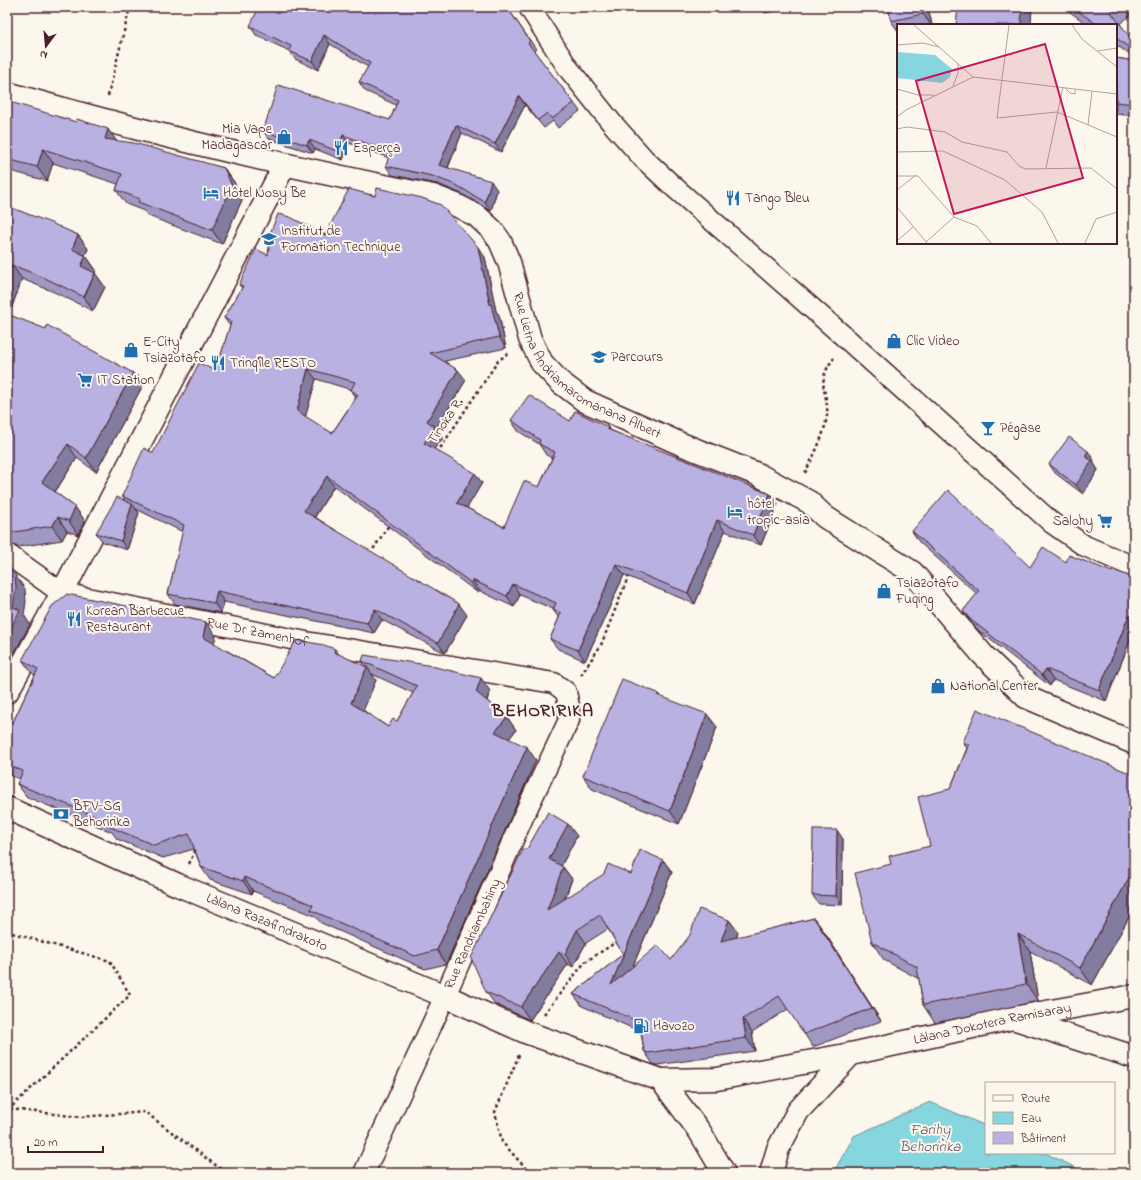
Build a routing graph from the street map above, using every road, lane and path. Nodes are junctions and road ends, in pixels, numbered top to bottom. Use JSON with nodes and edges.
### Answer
{"nodes":[{"id":1,"x":130,"y":7,"type":"edge"},
{"id":2,"x":530,"y":7,"type":"edge"},
{"id":3,"x":7,"y":93,"type":"edge"},
{"id":4,"x":102,"y":121,"type":"junction"},
{"id":5,"x":284,"y":166,"type":"junction"},
{"id":6,"x":530,"y":339,"type":"junction"},
{"id":7,"x":848,"y":340,"type":"junction"},
{"id":8,"x":432,"y":460,"type":"edge"},
{"id":9,"x":795,"y":494,"type":"junction"},
{"id":10,"x":393,"y":519,"type":"edge"},
{"id":11,"x":7,"y":554,"type":"edge"},
{"id":12,"x":367,"y":559,"type":"edge"},
{"id":13,"x":1134,"y":567,"type":"edge"},
{"id":14,"x":631,"y":569,"type":"edge"},
{"id":15,"x":62,"y":593,"type":"junction"},
{"id":16,"x":7,"y":692,"type":"edge"},
{"id":17,"x":566,"y":692,"type":"junction"},
{"id":18,"x":1134,"y":743,"type":"edge"},
{"id":19,"x":7,"y":808,"type":"edge"},
{"id":20,"x":199,"y":844,"type":"edge"},
{"id":21,"x":178,"y":885,"type":"junction"},
{"id":22,"x":7,"y":930,"type":"edge"},
{"id":23,"x":624,"y":937,"type":"edge"},
{"id":24,"x":445,"y":996,"type":"junction"},
{"id":25,"x":1134,"y":996,"type":"edge"},
{"id":26,"x":1013,"y":1018,"type":"junction"},
{"id":27,"x":528,"y":1033,"type":"junction"},
{"id":28,"x":851,"y":1054,"type":"junction"},
{"id":29,"x":1134,"y":1057,"type":"edge"},
{"id":30,"x":661,"y":1080,"type":"junction"},
{"id":31,"x":8,"y":1110,"type":"edge"},
{"id":32,"x":226,"y":1173,"type":"edge"},
{"id":33,"x":364,"y":1173,"type":"edge"},
{"id":34,"x":530,"y":1173,"type":"edge"},
{"id":35,"x":724,"y":1173,"type":"edge"},
{"id":36,"x":772,"y":1173,"type":"edge"}],
"edges":[{"from":1,"to":4,"type":"path"},
{"from":2,"to":7,"type":"street"},
{"from":3,"to":4,"type":"street","name":"Rue Lietna Andriamaromanana Albert"},
{"from":4,"to":5,"type":"street","name":"Rue Lietna Andriamaromanana Albert"},
{"from":5,"to":6,"type":"street","name":"Rue Lietna Andriamaromanana Albert"},
{"from":5,"to":15,"type":"street"},
{"from":6,"to":8,"type":"path","name":"Tinoka R."},
{"from":6,"to":9,"type":"street","name":"Rue Lietna Andriamaromanana Albert"},
{"from":7,"to":9,"type":"path"},
{"from":7,"to":13,"type":"street"},
{"from":9,"to":18,"type":"street","name":"Rue Lietna Andriamaromanana Albert"},
{"from":10,"to":12,"type":"path"},
{"from":11,"to":15,"type":"street","name":"Rue Dr Zamenhof"},
{"from":14,"to":17,"type":"path"},
{"from":15,"to":16,"type":"street"},
{"from":15,"to":17,"type":"street","name":"Rue Dr Zamenhof"},
{"from":17,"to":24,"type":"street","name":"Rue Randriambahiny"},
{"from":19,"to":21,"type":"street","name":"Làlana Razafindrakoto"},
{"from":20,"to":21,"type":"path"},
{"from":21,"to":24,"type":"street","name":"Làlana Razafindrakoto"},
{"from":22,"to":31,"type":"path"},
{"from":23,"to":27,"type":"path"},
{"from":24,"to":27,"type":"street","name":"Làlana Razafindrakoto"},
{"from":24,"to":33,"type":"street","name":"Rue Randriambahiny"},
{"from":25,"to":26,"type":"street","name":"Làlana Dokotera Ramisaray"},
{"from":26,"to":28,"type":"street","name":"Làlana Dokotera Ramisaray"},
{"from":26,"to":29,"type":"street"},
{"from":27,"to":30,"type":"street","name":"Làlana Razafindrakoto"},
{"from":27,"to":34,"type":"path"},
{"from":28,"to":30,"type":"street","name":"Làlana Dokotera Ramisaray"},
{"from":28,"to":36,"type":"street"},
{"from":30,"to":35,"type":"street"},
{"from":31,"to":32,"type":"path"}]}
